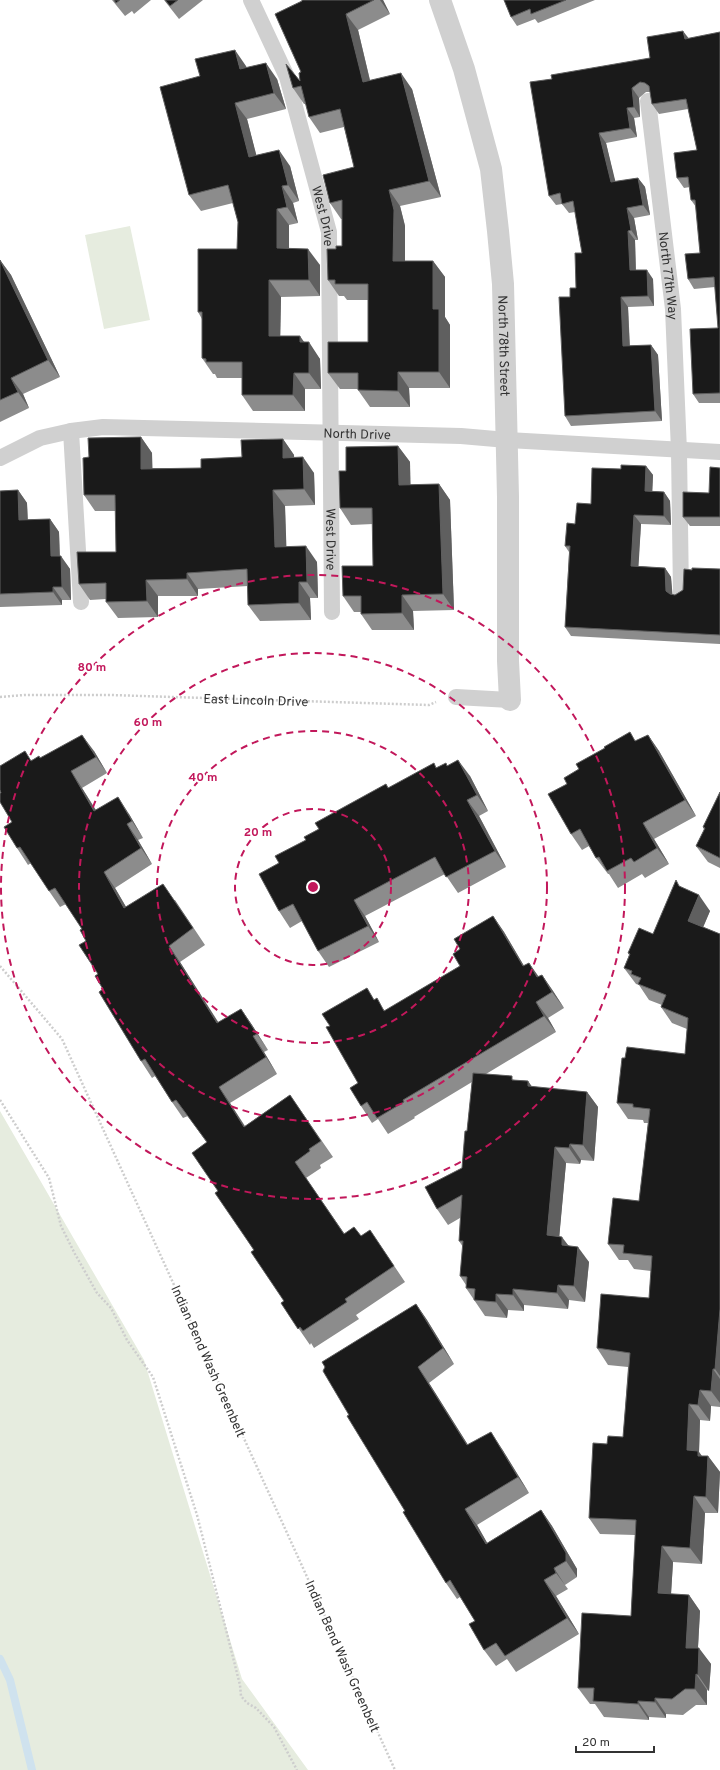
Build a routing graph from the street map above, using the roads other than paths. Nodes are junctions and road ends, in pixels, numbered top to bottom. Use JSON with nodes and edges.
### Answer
{"nodes":[{"id":1,"x":251,"y":0,"type":"edge"},
{"id":2,"x":440,"y":0,"type":"edge"},
{"id":3,"x":648,"y":101,"type":"edge"},
{"id":4,"x":71,"y":431,"type":"junction"},
{"id":5,"x":331,"y":432,"type":"junction"},
{"id":6,"x":507,"y":440,"type":"junction"},
{"id":7,"x":679,"y":451,"type":"junction"},
{"id":8,"x":720,"y":452,"type":"edge"},
{"id":9,"x":0,"y":458,"type":"edge"},
{"id":10,"x":681,"y":595,"type":"edge"},
{"id":11,"x":81,"y":602,"type":"edge"},
{"id":12,"x":332,"y":612,"type":"dead end"},
{"id":13,"x":456,"y":697,"type":"road end"},
{"id":14,"x":510,"y":700,"type":"joint"}],
"edges":[{"from":1,"to":5,"type":"lane","name":"West Drive"},
{"from":2,"to":6,"type":"street","name":"North 78th Street"},
{"from":3,"to":7,"type":"lane","name":"North 77th Way"},
{"from":4,"to":5,"type":"lane","name":"North Drive"},
{"from":4,"to":9,"type":"lane","name":"North Drive"},
{"from":4,"to":11,"type":"lane"},
{"from":5,"to":6,"type":"lane","name":"North Drive"},
{"from":5,"to":12,"type":"lane","name":"West Drive"},
{"from":6,"to":7,"type":"lane","name":"North Drive"},
{"from":6,"to":14,"type":"street","name":"North 78th Street"},
{"from":7,"to":8,"type":"lane","name":"North Drive"},
{"from":7,"to":10,"type":"lane","name":"North 77th Way"},
{"from":13,"to":14,"type":"lane"}]}
